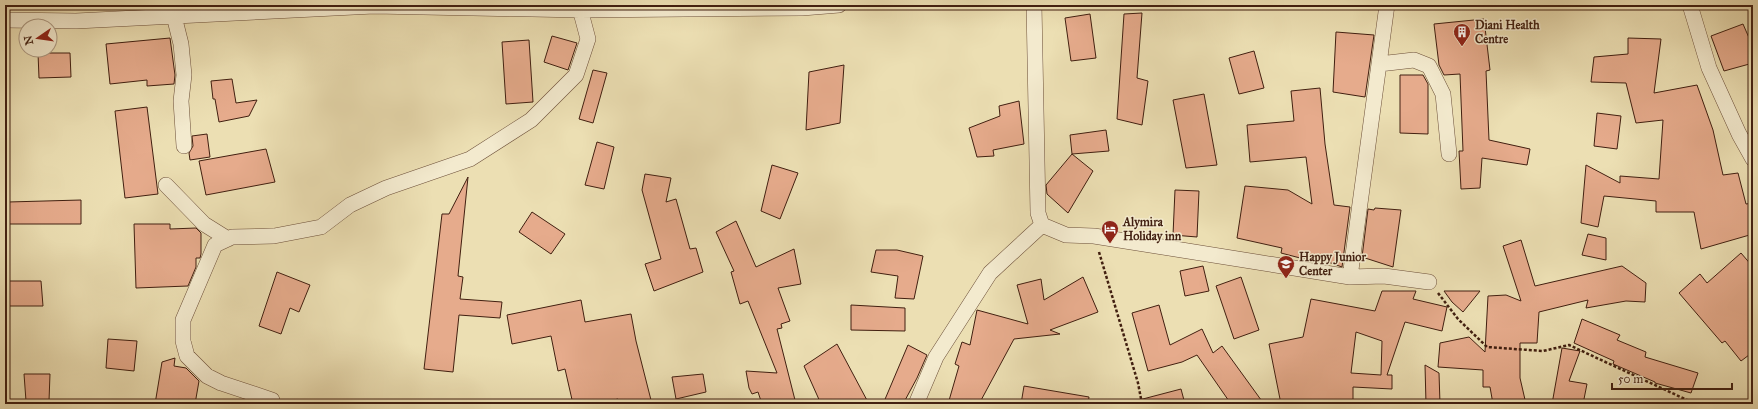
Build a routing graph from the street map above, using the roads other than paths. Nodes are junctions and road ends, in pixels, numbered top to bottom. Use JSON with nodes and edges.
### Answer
{"nodes":[{"id":1,"x":839,"y":5,"type":"edge"},
{"id":2,"x":1034,"y":5,"type":"edge"},
{"id":3,"x":1387,"y":5,"type":"edge"},
{"id":4,"x":1690,"y":5,"type":"edge"},
{"id":5,"x":374,"y":6,"type":"edge"},
{"id":6,"x":580,"y":8,"type":"edge"},
{"id":7,"x":174,"y":16,"type":"junction"},
{"id":8,"x":5,"y":20,"type":"edge"},
{"id":9,"x":1379,"y":64,"type":"junction"},
{"id":10,"x":184,"y":146,"type":"dead end"},
{"id":11,"x":1449,"y":154,"type":"dead end"},
{"id":12,"x":1753,"y":159,"type":"edge"},
{"id":13,"x":166,"y":185,"type":"dead end"},
{"id":14,"x":1042,"y":225,"type":"junction"},
{"id":15,"x":228,"y":238,"type":"junction"},
{"id":16,"x":1350,"y":277,"type":"junction"},
{"id":17,"x":1430,"y":282,"type":"road end"},
{"id":18,"x":273,"y":404,"type":"edge"},
{"id":19,"x":916,"y":404,"type":"edge"}],
"edges":[{"from":1,"to":6,"type":"street"},
{"from":2,"to":14,"type":"street"},
{"from":3,"to":9,"type":"street"},
{"from":4,"to":12,"type":"street"},
{"from":5,"to":6,"type":"street"},
{"from":5,"to":7,"type":"street"},
{"from":6,"to":15,"type":"street"},
{"from":7,"to":8,"type":"street"},
{"from":7,"to":10,"type":"street"},
{"from":9,"to":11,"type":"street"},
{"from":9,"to":16,"type":"street"},
{"from":13,"to":15,"type":"street"},
{"from":14,"to":16,"type":"street"},
{"from":14,"to":19,"type":"street"},
{"from":15,"to":18,"type":"street"},
{"from":16,"to":17,"type":"street"}]}
